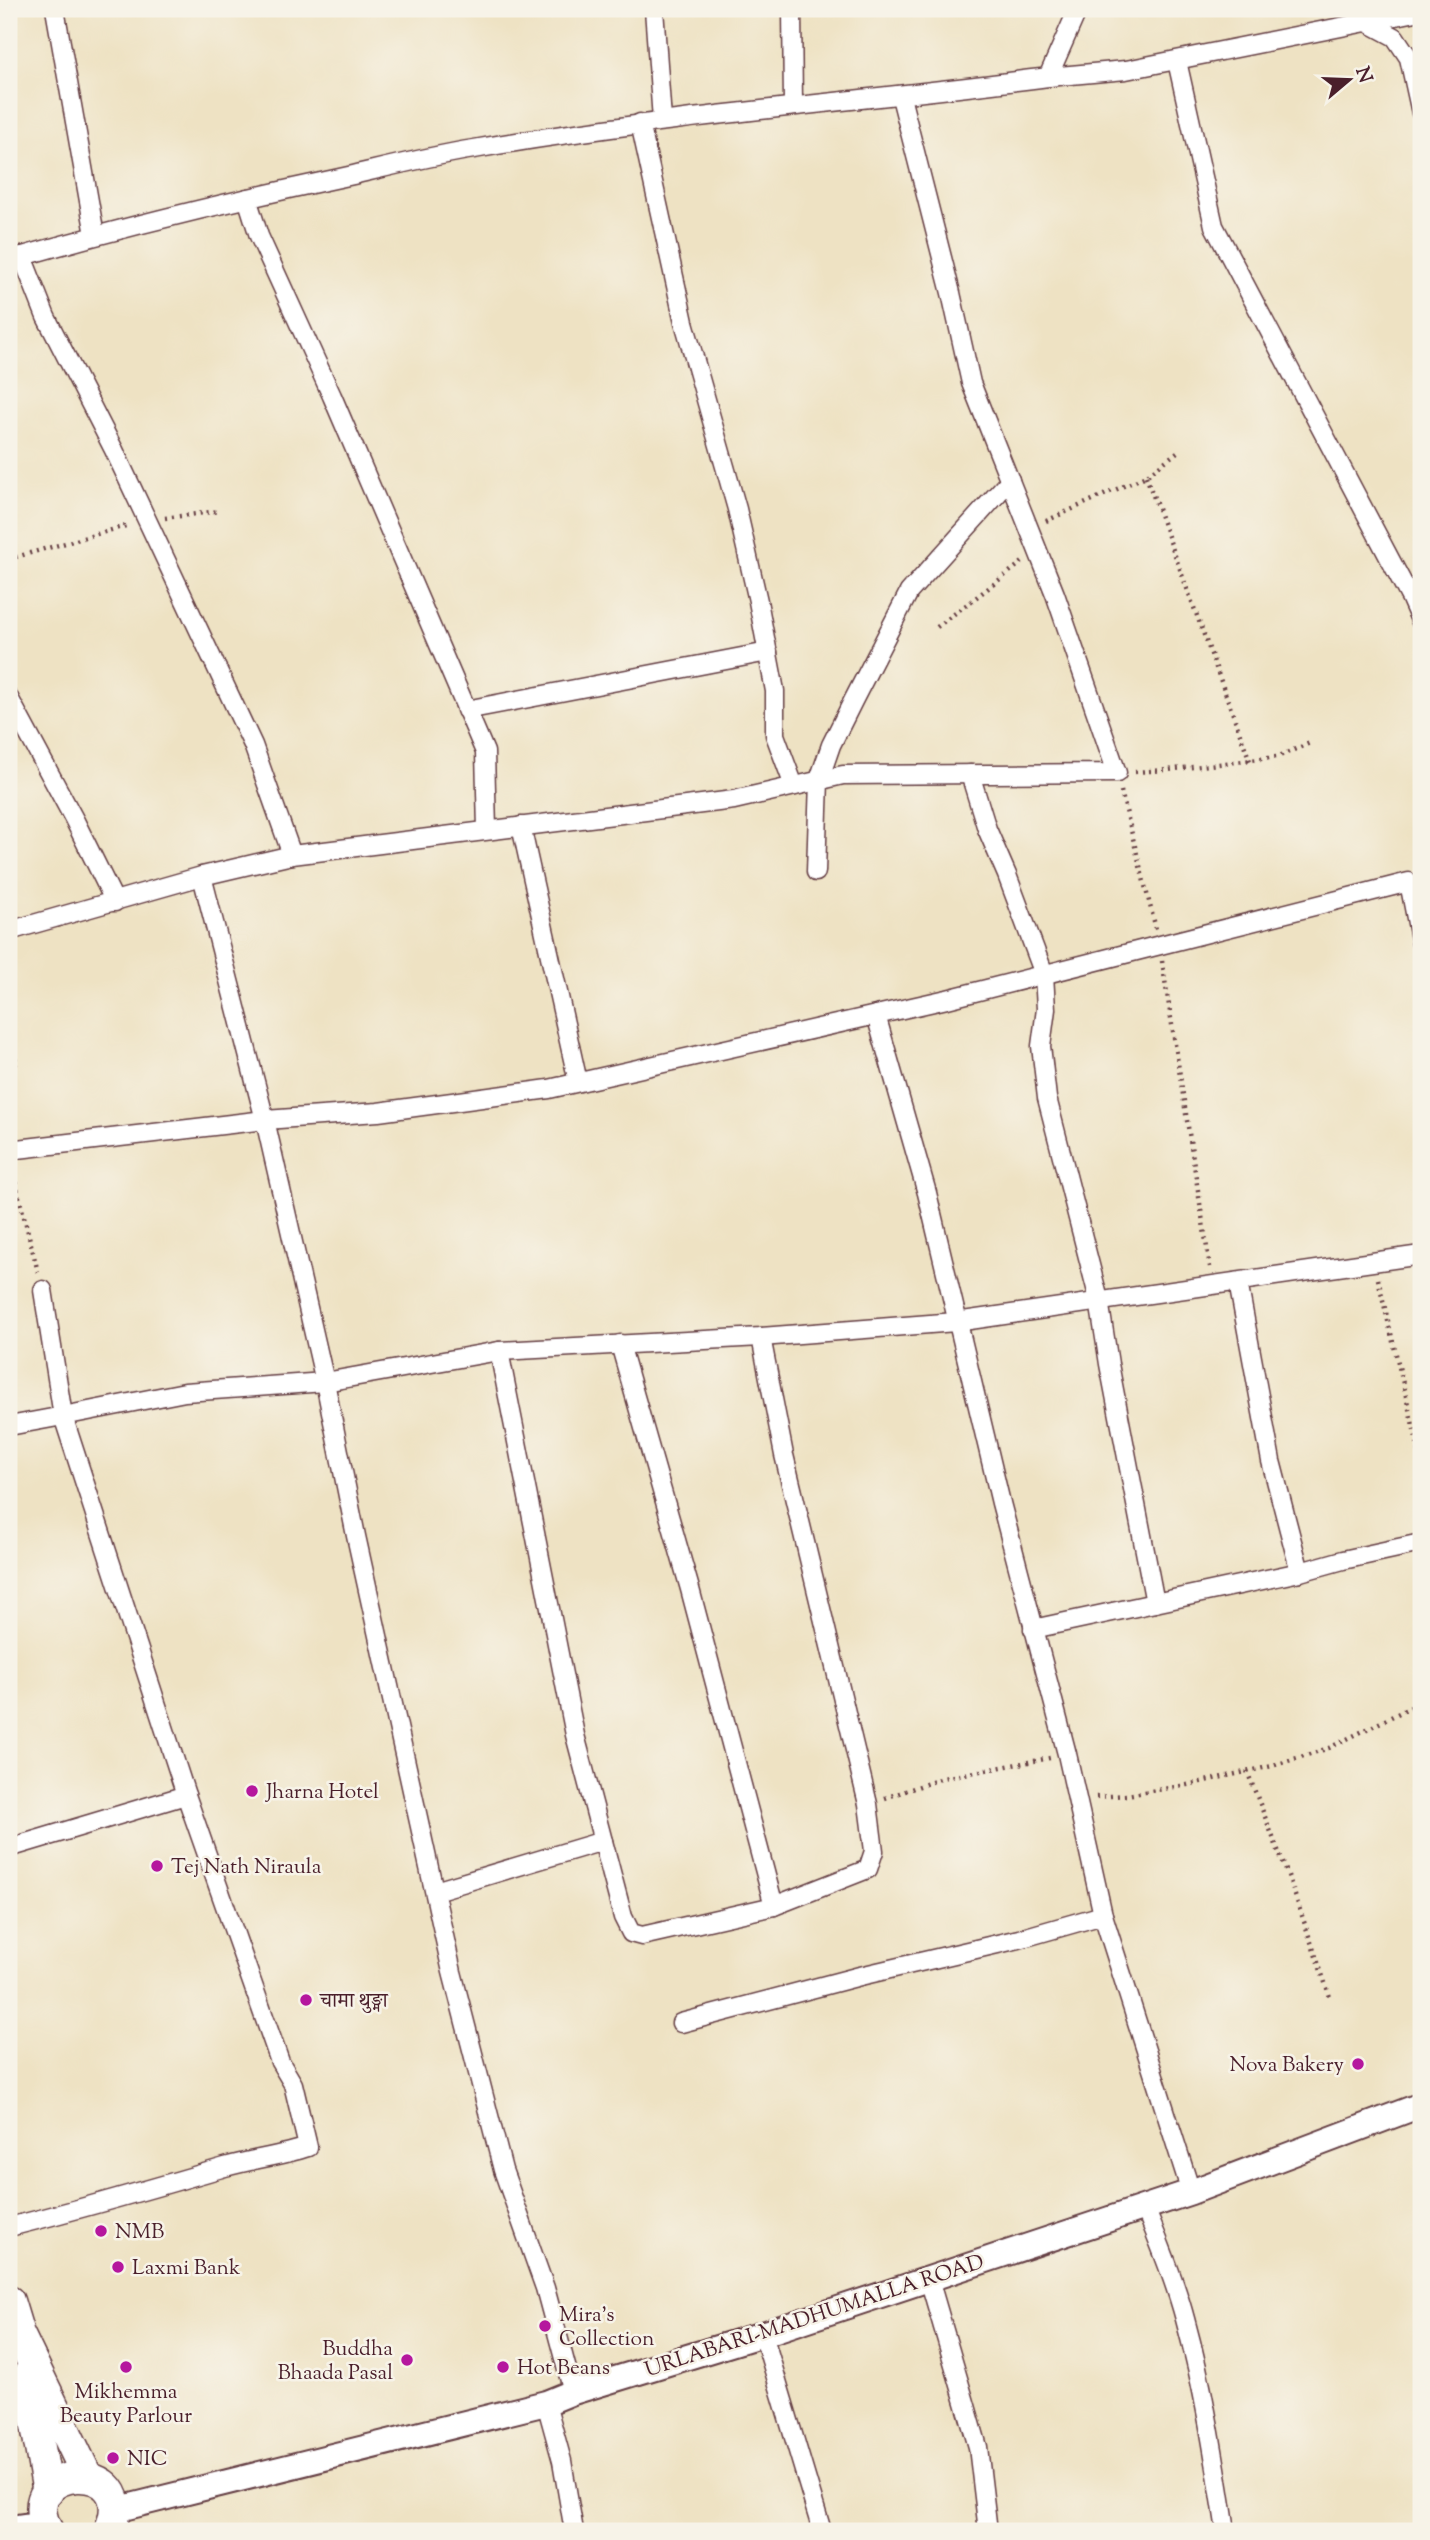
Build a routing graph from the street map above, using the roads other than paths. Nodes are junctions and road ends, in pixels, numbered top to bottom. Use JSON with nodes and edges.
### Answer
{"nodes":[{"id":1,"x":55,"y":9,"type":"edge"},
{"id":2,"x":654,"y":9,"type":"edge"},
{"id":3,"x":792,"y":9,"type":"edge"},
{"id":4,"x":1078,"y":9,"type":"edge"},
{"id":5,"x":1421,"y":10,"type":"edge"},
{"id":6,"x":1367,"y":22,"type":"junction"},
{"id":7,"x":1177,"y":61,"type":"junction"},
{"id":8,"x":1048,"y":77,"type":"junction"},
{"id":9,"x":901,"y":97,"type":"junction"},
{"id":10,"x":793,"y":105,"type":"junction"},
{"id":11,"x":1421,"y":113,"type":"edge"},
{"id":12,"x":662,"y":120,"type":"junction"},
{"id":13,"x":640,"y":123,"type":"junction"},
{"id":14,"x":247,"y":198,"type":"junction"},
{"id":15,"x":95,"y":235,"type":"junction"},
{"id":16,"x":16,"y":258,"type":"edge"},
{"id":17,"x":1010,"y":480,"type":"junction"},
{"id":18,"x":1421,"y":622,"type":"edge"},
{"id":19,"x":768,"y":652,"type":"junction"},
{"id":20,"x":9,"y":698,"type":"edge"},
{"id":21,"x":466,"y":710,"type":"junction"},
{"id":22,"x":970,"y":774,"type":"junction"},
{"id":23,"x":819,"y":780,"type":"junction"},
{"id":24,"x":794,"y":786,"type":"junction"},
{"id":25,"x":521,"y":826,"type":"junction"},
{"id":26,"x":486,"y":830,"type":"junction"},
{"id":27,"x":292,"y":855,"type":"junction"},
{"id":28,"x":816,"y":872,"type":"dead end"},
{"id":29,"x":202,"y":876,"type":"junction"},
{"id":30,"x":115,"y":902,"type":"junction"},
{"id":31,"x":9,"y":931,"type":"edge"},
{"id":32,"x":1421,"y":944,"type":"edge"},
{"id":33,"x":1044,"y":974,"type":"junction"},
{"id":34,"x":876,"y":1015,"type":"junction"},
{"id":35,"x":578,"y":1082,"type":"junction"},
{"id":36,"x":265,"y":1120,"type":"junction"},
{"id":37,"x":10,"y":1158,"type":"edge"},
{"id":38,"x":1421,"y":1255,"type":"edge"},
{"id":39,"x":1238,"y":1282,"type":"junction"},
{"id":40,"x":43,"y":1290,"type":"road end"},
{"id":41,"x":1099,"y":1300,"type":"junction"},
{"id":42,"x":956,"y":1322,"type":"junction"},
{"id":43,"x":761,"y":1337,"type":"junction"},
{"id":44,"x":620,"y":1344,"type":"junction"},
{"id":45,"x":499,"y":1350,"type":"junction"},
{"id":46,"x":325,"y":1382,"type":"junction"},
{"id":47,"x":63,"y":1416,"type":"junction"},
{"id":48,"x":9,"y":1426,"type":"edge"},
{"id":49,"x":1421,"y":1543,"type":"edge"},
{"id":50,"x":1300,"y":1572,"type":"junction"},
{"id":51,"x":1155,"y":1603,"type":"junction"},
{"id":52,"x":1033,"y":1629,"type":"junction"},
{"id":53,"x":186,"y":1795,"type":"junction"},
{"id":54,"x":603,"y":1841,"type":"junction"},
{"id":55,"x":9,"y":1848,"type":"edge"},
{"id":56,"x":435,"y":1891,"type":"junction"},
{"id":57,"x":774,"y":1906,"type":"junction"},
{"id":58,"x":1103,"y":1915,"type":"junction"},
{"id":59,"x":681,"y":2023,"type":"dead end"},
{"id":60,"x":1421,"y":2105,"type":"edge"},
{"id":61,"x":1191,"y":2192,"type":"junction"},
{"id":62,"x":1144,"y":2208,"type":"junction"},
{"id":63,"x":9,"y":2227,"type":"edge"},
{"id":64,"x":929,"y":2279,"type":"junction"},
{"id":65,"x":12,"y":2314,"type":"edge"},
{"id":66,"x":763,"y":2334,"type":"junction"},
{"id":67,"x":573,"y":2392,"type":"junction"},
{"id":68,"x":545,"y":2403,"type":"junction"},
{"id":69,"x":87,"y":2476,"type":"junction"},
{"id":70,"x":48,"y":2492,"type":"junction"},
{"id":71,"x":112,"y":2521,"type":"edge"},
{"id":72,"x":46,"y":2528,"type":"edge"},
{"id":73,"x":9,"y":2530,"type":"edge"},
{"id":74,"x":574,"y":2531,"type":"edge"},
{"id":75,"x":822,"y":2531,"type":"edge"},
{"id":76,"x":988,"y":2531,"type":"edge"},
{"id":77,"x":1226,"y":2531,"type":"edge"}],
"edges":[{"from":1,"to":15,"type":"street"},
{"from":2,"to":12,"type":"street"},
{"from":3,"to":10,"type":"street"},
{"from":4,"to":8,"type":"street"},
{"from":5,"to":6,"type":"street"},
{"from":6,"to":7,"type":"street"},
{"from":6,"to":11,"type":"street"},
{"from":7,"to":8,"type":"street"},
{"from":7,"to":18,"type":"street"},
{"from":8,"to":9,"type":"street"},
{"from":9,"to":10,"type":"street"},
{"from":9,"to":17,"type":"street"},
{"from":10,"to":12,"type":"street"},
{"from":12,"to":13,"type":"street"},
{"from":13,"to":14,"type":"street"},
{"from":13,"to":19,"type":"street"},
{"from":14,"to":15,"type":"street"},
{"from":14,"to":21,"type":"street"},
{"from":15,"to":16,"type":"street"},
{"from":16,"to":27,"type":"street"},
{"from":17,"to":22,"type":"street"},
{"from":17,"to":23,"type":"street"},
{"from":19,"to":21,"type":"street"},
{"from":19,"to":24,"type":"street"},
{"from":20,"to":30,"type":"street"},
{"from":21,"to":26,"type":"street"},
{"from":22,"to":23,"type":"street"},
{"from":22,"to":33,"type":"street"},
{"from":23,"to":24,"type":"street"},
{"from":23,"to":28,"type":"street"},
{"from":24,"to":25,"type":"street"},
{"from":25,"to":26,"type":"street"},
{"from":25,"to":35,"type":"street"},
{"from":26,"to":27,"type":"street"},
{"from":27,"to":29,"type":"street"},
{"from":29,"to":30,"type":"street"},
{"from":29,"to":36,"type":"street"},
{"from":30,"to":31,"type":"street"},
{"from":32,"to":33,"type":"street"},
{"from":33,"to":34,"type":"street"},
{"from":33,"to":41,"type":"street"},
{"from":34,"to":35,"type":"street"},
{"from":34,"to":42,"type":"street"},
{"from":35,"to":36,"type":"street"},
{"from":36,"to":37,"type":"street"},
{"from":36,"to":46,"type":"street"},
{"from":38,"to":39,"type":"street"},
{"from":39,"to":41,"type":"street"},
{"from":39,"to":50,"type":"street"},
{"from":40,"to":47,"type":"street"},
{"from":41,"to":42,"type":"street"},
{"from":41,"to":51,"type":"street"},
{"from":42,"to":43,"type":"street"},
{"from":42,"to":52,"type":"street"},
{"from":43,"to":44,"type":"street"},
{"from":43,"to":57,"type":"street"},
{"from":44,"to":45,"type":"street"},
{"from":44,"to":57,"type":"street"},
{"from":45,"to":46,"type":"street"},
{"from":45,"to":54,"type":"street"},
{"from":46,"to":47,"type":"street"},
{"from":46,"to":56,"type":"street"},
{"from":47,"to":48,"type":"street"},
{"from":47,"to":53,"type":"street"},
{"from":49,"to":50,"type":"street"},
{"from":50,"to":51,"type":"street"},
{"from":51,"to":52,"type":"street"},
{"from":52,"to":58,"type":"street"},
{"from":53,"to":55,"type":"street"},
{"from":53,"to":63,"type":"street"},
{"from":54,"to":56,"type":"street"},
{"from":54,"to":57,"type":"street"},
{"from":56,"to":67,"type":"street"},
{"from":58,"to":59,"type":"street"},
{"from":58,"to":61,"type":"street"},
{"from":60,"to":61,"type":"main road","name":"URLABARI-MADHUMALLA ROAD"},
{"from":61,"to":62,"type":"main road","name":"URLABARI-MADHUMALLA ROAD"},
{"from":62,"to":64,"type":"main road","name":"URLABARI-MADHUMALLA ROAD"},
{"from":62,"to":77,"type":"street"},
{"from":64,"to":66,"type":"main road","name":"URLABARI-MADHUMALLA ROAD"},
{"from":64,"to":76,"type":"street"},
{"from":65,"to":69,"type":"highway"},
{"from":65,"to":70,"type":"highway"},
{"from":66,"to":67,"type":"main road","name":"URLABARI-MADHUMALLA ROAD"},
{"from":66,"to":75,"type":"street"},
{"from":67,"to":68,"type":"main road","name":"URLABARI-MADHUMALLA ROAD"},
{"from":68,"to":71,"type":"main road","name":"URLABARI-MADHUMALLA ROAD"},
{"from":68,"to":74,"type":"street"},
{"from":69,"to":70,"type":"highway"},
{"from":69,"to":71,"type":"highway"},
{"from":70,"to":72,"type":"highway"},
{"from":72,"to":73,"type":"main road"}]}
